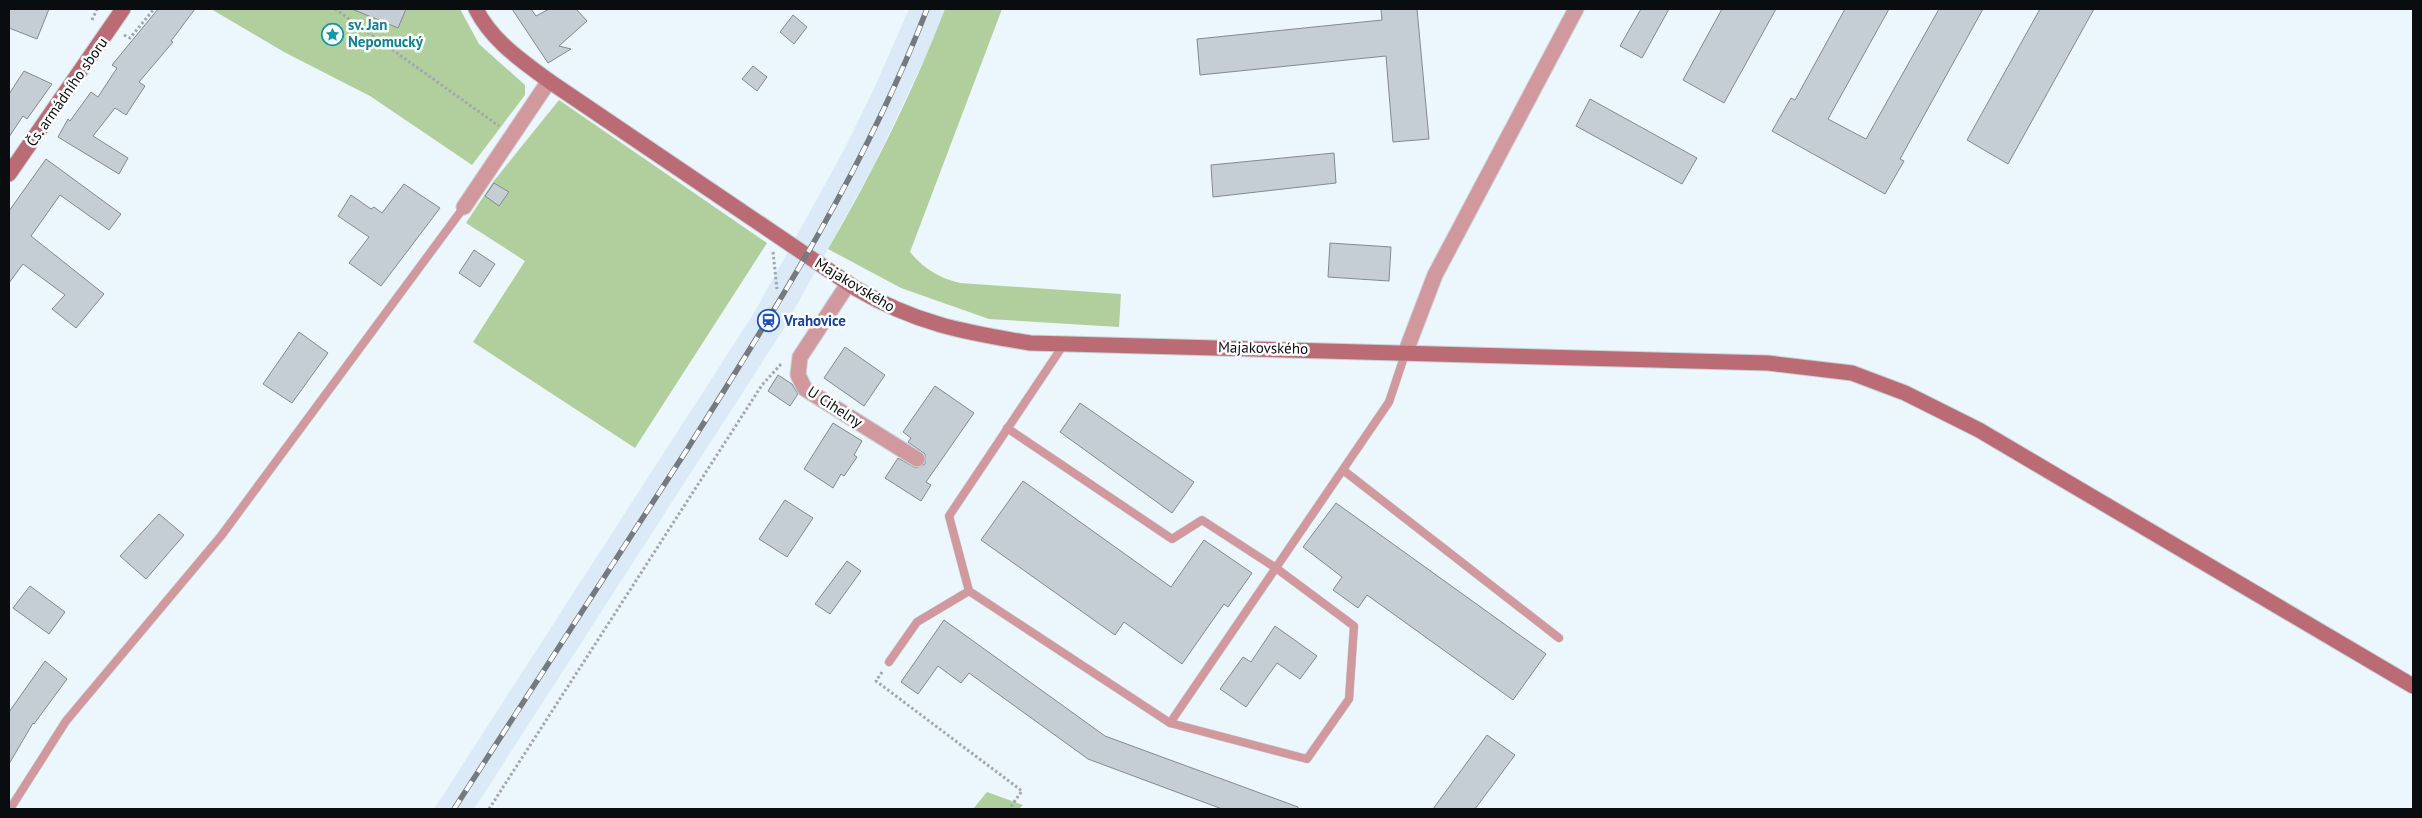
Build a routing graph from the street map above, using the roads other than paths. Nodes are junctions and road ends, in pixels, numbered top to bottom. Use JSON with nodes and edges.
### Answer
{"nodes":[{"id":1,"x":123,"y":9,"type":"edge"},
{"id":2,"x":476,"y":9,"type":"edge"},
{"id":3,"x":1576,"y":9,"type":"edge"},
{"id":4,"x":549,"y":81,"type":"junction"},
{"id":5,"x":9,"y":174,"type":"edge"},
{"id":6,"x":464,"y":207,"type":"joint"},
{"id":7,"x":848,"y":284,"type":"junction"},
{"id":8,"x":1064,"y":344,"type":"junction"},
{"id":9,"x":1406,"y":351,"type":"junction"},
{"id":10,"x":1008,"y":428,"type":"junction"},
{"id":11,"x":917,"y":459,"type":"dead end"},
{"id":12,"x":1343,"y":470,"type":"junction"},
{"id":13,"x":1276,"y":568,"type":"junction"},
{"id":14,"x":969,"y":591,"type":"junction"},
{"id":15,"x":1559,"y":638,"type":"dead end"},
{"id":16,"x":890,"y":662,"type":"road end"},
{"id":17,"x":2413,"y":686,"type":"edge"},
{"id":18,"x":1170,"y":723,"type":"junction"},
{"id":19,"x":10,"y":809,"type":"edge"}],
"edges":[{"from":1,"to":5,"type":"street","name":"Čs. armádního sboru"},
{"from":2,"to":4,"type":"street","name":"Majakovského"},
{"from":3,"to":9,"type":"street"},
{"from":4,"to":6,"type":"street"},
{"from":4,"to":7,"type":"street","name":"Majakovského"},
{"from":6,"to":19,"type":"lane"},
{"from":7,"to":8,"type":"street","name":"Majakovského"},
{"from":7,"to":11,"type":"street","name":"U Cihelny"},
{"from":8,"to":9,"type":"street","name":"Majakovského"},
{"from":8,"to":10,"type":"lane"},
{"from":9,"to":12,"type":"lane"},
{"from":9,"to":17,"type":"street","name":"Majakovského"},
{"from":10,"to":13,"type":"lane"},
{"from":10,"to":14,"type":"lane"},
{"from":12,"to":13,"type":"lane"},
{"from":12,"to":15,"type":"lane"},
{"from":13,"to":18,"type":"lane"},
{"from":13,"to":18,"type":"lane"},
{"from":14,"to":16,"type":"lane"},
{"from":14,"to":18,"type":"lane"}]}
